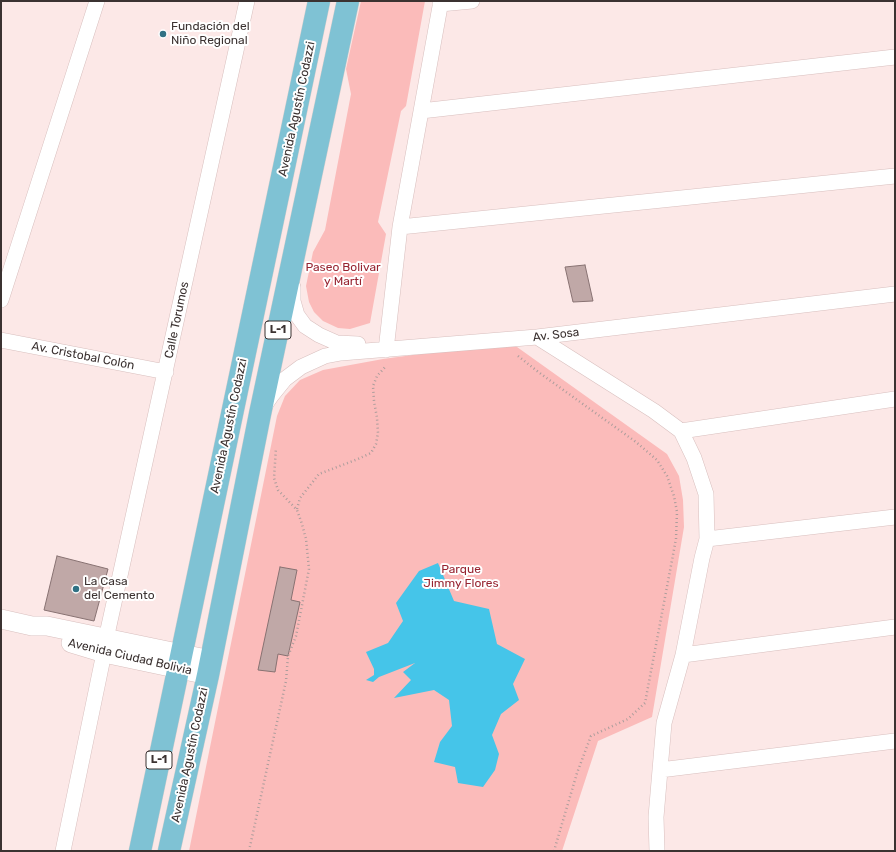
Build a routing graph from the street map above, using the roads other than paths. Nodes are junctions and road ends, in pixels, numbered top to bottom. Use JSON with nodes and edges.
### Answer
{"nodes":[{"id":1,"x":97,"y":1,"type":"edge"},
{"id":2,"x":247,"y":1,"type":"edge"},
{"id":3,"x":319,"y":1,"type":"edge"},
{"id":4,"x":348,"y":1,"type":"edge"},
{"id":5,"x":472,"y":1,"type":"edge"},
{"id":6,"x":441,"y":2,"type":"edge"},
{"id":7,"x":895,"y":57,"type":"edge"},
{"id":8,"x":421,"y":111,"type":"junction"},
{"id":9,"x":895,"y":176,"type":"edge"},
{"id":10,"x":400,"y":227,"type":"junction"},
{"id":11,"x":296,"y":245,"type":"junction"},
{"id":12,"x":895,"y":294,"type":"edge"},
{"id":13,"x":1,"y":300,"type":"edge"},
{"id":14,"x":537,"y":337,"type":"junction"},
{"id":15,"x":1,"y":340,"type":"edge"},
{"id":16,"x":386,"y":350,"type":"junction"},
{"id":17,"x":166,"y":372,"type":"junction"},
{"id":18,"x":895,"y":399,"type":"edge"},
{"id":19,"x":260,"y":414,"type":"junction"},
{"id":20,"x":681,"y":431,"type":"junction"},
{"id":21,"x":895,"y":517,"type":"edge"},
{"id":22,"x":707,"y":539,"type":"junction"},
{"id":23,"x":1,"y":618,"type":"edge"},
{"id":24,"x":895,"y":627,"type":"edge"},
{"id":25,"x":105,"y":646,"type":"junction"},
{"id":26,"x":683,"y":654,"type":"junction"},
{"id":27,"x":179,"y":662,"type":"junction"},
{"id":28,"x":209,"y":668,"type":"junction"},
{"id":29,"x":895,"y":741,"type":"edge"},
{"id":30,"x":660,"y":770,"type":"junction"},
{"id":31,"x":63,"y":851,"type":"edge"},
{"id":32,"x":140,"y":851,"type":"edge"},
{"id":33,"x":169,"y":851,"type":"edge"},
{"id":34,"x":657,"y":851,"type":"edge"}],
"edges":[{"from":1,"to":13,"type":"street"},
{"from":2,"to":17,"type":"street","name":"Calle Torumos"},
{"from":3,"to":27,"type":"main road","name":"Avenida Agustín Codazzi","number":"L-1"},
{"from":4,"to":11,"type":"main road","name":"Avenida Agustín Codazzi","number":"L-1"},
{"from":5,"to":6,"type":"street"},
{"from":6,"to":8,"type":"street"},
{"from":7,"to":8,"type":"street"},
{"from":8,"to":10,"type":"street"},
{"from":9,"to":10,"type":"street"},
{"from":10,"to":16,"type":"street"},
{"from":11,"to":16,"type":"street","name":"Av. Sosa"},
{"from":11,"to":19,"type":"main road","name":"Avenida Agustín Codazzi","number":"L-1"},
{"from":12,"to":14,"type":"street","name":"Av. Sosa"},
{"from":14,"to":16,"type":"street","name":"Av. Sosa"},
{"from":14,"to":20,"type":"street"},
{"from":15,"to":17,"type":"street","name":"Av. Cristobal Colón"},
{"from":16,"to":19,"type":"street"},
{"from":17,"to":25,"type":"street","name":"Calle Torumos"},
{"from":18,"to":20,"type":"street"},
{"from":19,"to":28,"type":"main road","name":"Avenida Agustín Codazzi","number":"L-1"},
{"from":20,"to":22,"type":"street"},
{"from":21,"to":22,"type":"street"},
{"from":22,"to":26,"type":"street"},
{"from":23,"to":25,"type":"street","name":"Avenida Ciudad Bolivia"},
{"from":24,"to":26,"type":"street"},
{"from":25,"to":27,"type":"street","name":"Avenida Ciudad Bolivia"},
{"from":25,"to":31,"type":"street","name":"Calle Torumos"},
{"from":26,"to":30,"type":"street"},
{"from":27,"to":28,"type":"street","name":"Avenida Ciudad Bolivia"},
{"from":27,"to":32,"type":"main road","name":"Avenida Agustín Codazzi","number":"L-1"},
{"from":28,"to":33,"type":"main road","name":"Avenida Agustín Codazzi","number":"L-1"},
{"from":29,"to":30,"type":"street"},
{"from":30,"to":34,"type":"street"}]}
